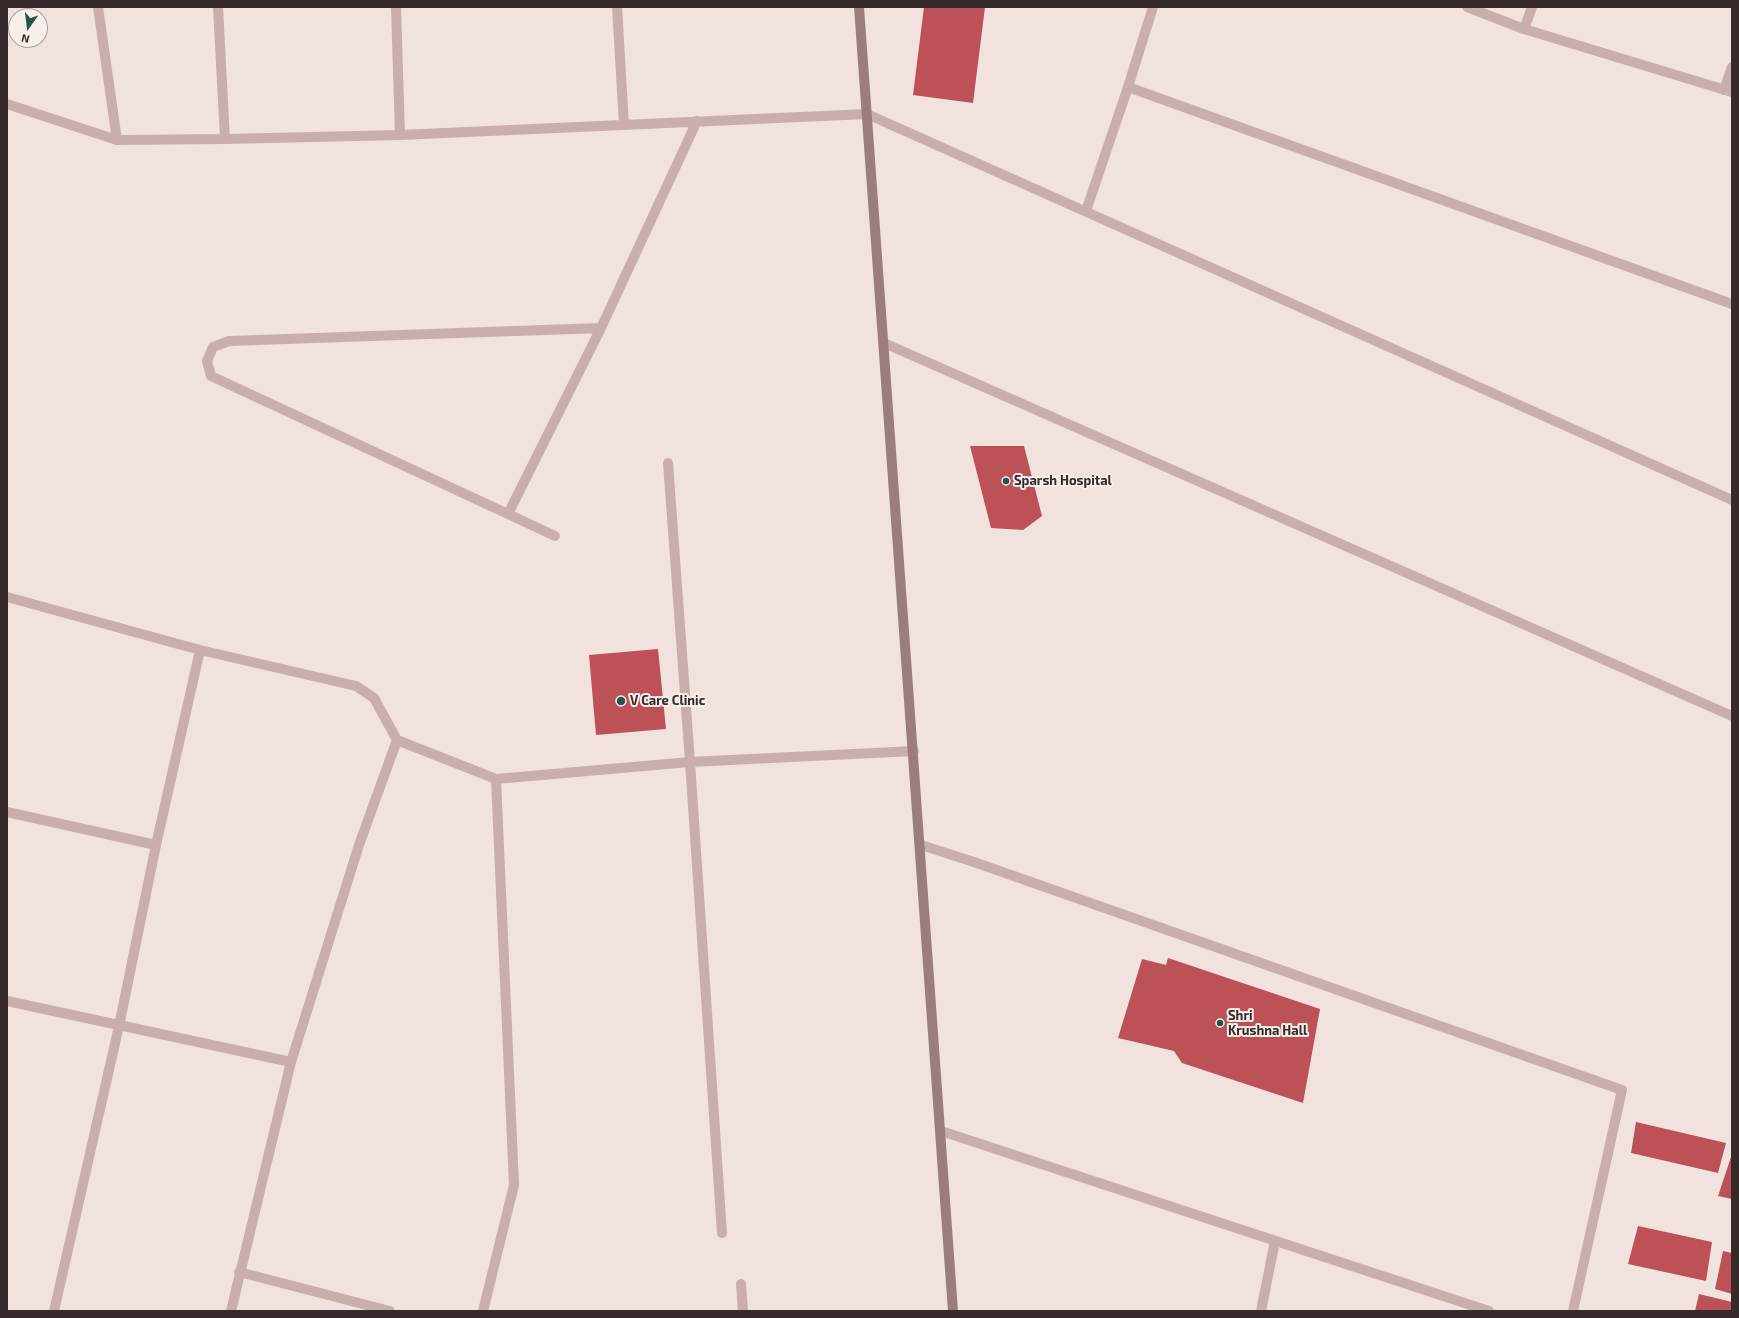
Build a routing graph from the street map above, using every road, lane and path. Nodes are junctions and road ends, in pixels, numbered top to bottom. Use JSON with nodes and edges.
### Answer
{"nodes":[{"id":1,"x":98,"y":7,"type":"edge"},
{"id":2,"x":218,"y":7,"type":"edge"},
{"id":3,"x":396,"y":7,"type":"edge"},
{"id":4,"x":617,"y":7,"type":"edge"},
{"id":5,"x":859,"y":7,"type":"edge"},
{"id":6,"x":1153,"y":7,"type":"edge"},
{"id":7,"x":1467,"y":7,"type":"edge"},
{"id":8,"x":1532,"y":7,"type":"edge"},
{"id":9,"x":1524,"y":29,"type":"junction"},
{"id":10,"x":1732,"y":67,"type":"edge"},
{"id":11,"x":1128,"y":86,"type":"junction"},
{"id":12,"x":1728,"y":91,"type":"edge"},
{"id":13,"x":7,"y":104,"type":"edge"},
{"id":14,"x":867,"y":114,"type":"junction"},
{"id":15,"x":696,"y":121,"type":"junction"},
{"id":16,"x":624,"y":124,"type":"junction"},
{"id":17,"x":400,"y":135,"type":"junction"},
{"id":18,"x":117,"y":140,"type":"junction"},
{"id":19,"x":225,"y":140,"type":"junction"},
{"id":20,"x":1086,"y":211,"type":"junction"},
{"id":21,"x":1732,"y":304,"type":"edge"},
{"id":22,"x":601,"y":328,"type":"junction"},
{"id":23,"x":884,"y":343,"type":"junction"},
{"id":24,"x":668,"y":464,"type":"dead end"},
{"id":25,"x":1732,"y":500,"type":"edge"},
{"id":26,"x":508,"y":514,"type":"junction"},
{"id":27,"x":555,"y":536,"type":"dead end"},
{"id":28,"x":7,"y":597,"type":"edge"},
{"id":29,"x":200,"y":650,"type":"junction"},
{"id":30,"x":1732,"y":716,"type":"edge"},
{"id":31,"x":396,"y":740,"type":"junction"},
{"id":32,"x":914,"y":751,"type":"junction"},
{"id":33,"x":690,"y":762,"type":"junction"},
{"id":34,"x":496,"y":779,"type":"junction"},
{"id":35,"x":7,"y":812,"type":"edge"},
{"id":36,"x":156,"y":844,"type":"junction"},
{"id":37,"x":921,"y":845,"type":"junction"},
{"id":38,"x":7,"y":1001,"type":"edge"},
{"id":39,"x":119,"y":1026,"type":"junction"},
{"id":40,"x":291,"y":1062,"type":"junction"},
{"id":41,"x":941,"y":1131,"type":"junction"},
{"id":42,"x":722,"y":1233,"type":"dead end"},
{"id":43,"x":1275,"y":1242,"type":"junction"},
{"id":44,"x":239,"y":1272,"type":"junction"},
{"id":45,"x":741,"y":1284,"type":"dead end"},
{"id":46,"x":54,"y":1311,"type":"edge"},
{"id":47,"x":231,"y":1311,"type":"edge"},
{"id":48,"x":390,"y":1311,"type":"edge"},
{"id":49,"x":483,"y":1311,"type":"edge"},
{"id":50,"x":743,"y":1311,"type":"edge"},
{"id":51,"x":953,"y":1311,"type":"edge"},
{"id":52,"x":1261,"y":1311,"type":"edge"},
{"id":53,"x":1489,"y":1311,"type":"edge"},
{"id":54,"x":1573,"y":1311,"type":"edge"}],
"edges":[{"from":1,"to":18,"type":"street"},
{"from":2,"to":19,"type":"street"},
{"from":3,"to":17,"type":"street"},
{"from":4,"to":16,"type":"street"},
{"from":5,"to":14,"type":"street"},
{"from":6,"to":11,"type":"street"},
{"from":7,"to":9,"type":"street"},
{"from":8,"to":9,"type":"street"},
{"from":9,"to":12,"type":"street"},
{"from":10,"to":12,"type":"street"},
{"from":11,"to":20,"type":"street"},
{"from":11,"to":21,"type":"street"},
{"from":13,"to":18,"type":"street"},
{"from":14,"to":15,"type":"street"},
{"from":14,"to":20,"type":"street"},
{"from":14,"to":23,"type":"street"},
{"from":15,"to":16,"type":"street"},
{"from":15,"to":22,"type":"street"},
{"from":16,"to":17,"type":"street"},
{"from":17,"to":19,"type":"street"},
{"from":18,"to":19,"type":"street"},
{"from":20,"to":25,"type":"street"},
{"from":22,"to":26,"type":"street"},
{"from":22,"to":26,"type":"street"},
{"from":23,"to":30,"type":"street"},
{"from":23,"to":32,"type":"street"},
{"from":24,"to":33,"type":"street"},
{"from":26,"to":27,"type":"street"},
{"from":28,"to":29,"type":"street"},
{"from":29,"to":31,"type":"street"},
{"from":29,"to":36,"type":"street"},
{"from":31,"to":34,"type":"street"},
{"from":31,"to":40,"type":"street"},
{"from":32,"to":33,"type":"street"},
{"from":32,"to":37,"type":"street"},
{"from":33,"to":34,"type":"street"},
{"from":33,"to":42,"type":"street"},
{"from":34,"to":49,"type":"street"},
{"from":35,"to":36,"type":"street"},
{"from":36,"to":39,"type":"street"},
{"from":37,"to":41,"type":"street"},
{"from":37,"to":54,"type":"street"},
{"from":38,"to":39,"type":"street"},
{"from":39,"to":40,"type":"street"},
{"from":39,"to":46,"type":"street"},
{"from":40,"to":44,"type":"street"},
{"from":41,"to":43,"type":"street"},
{"from":41,"to":51,"type":"street"},
{"from":43,"to":52,"type":"street"},
{"from":43,"to":53,"type":"street"},
{"from":44,"to":47,"type":"street"},
{"from":44,"to":48,"type":"street"},
{"from":45,"to":50,"type":"street"}]}
